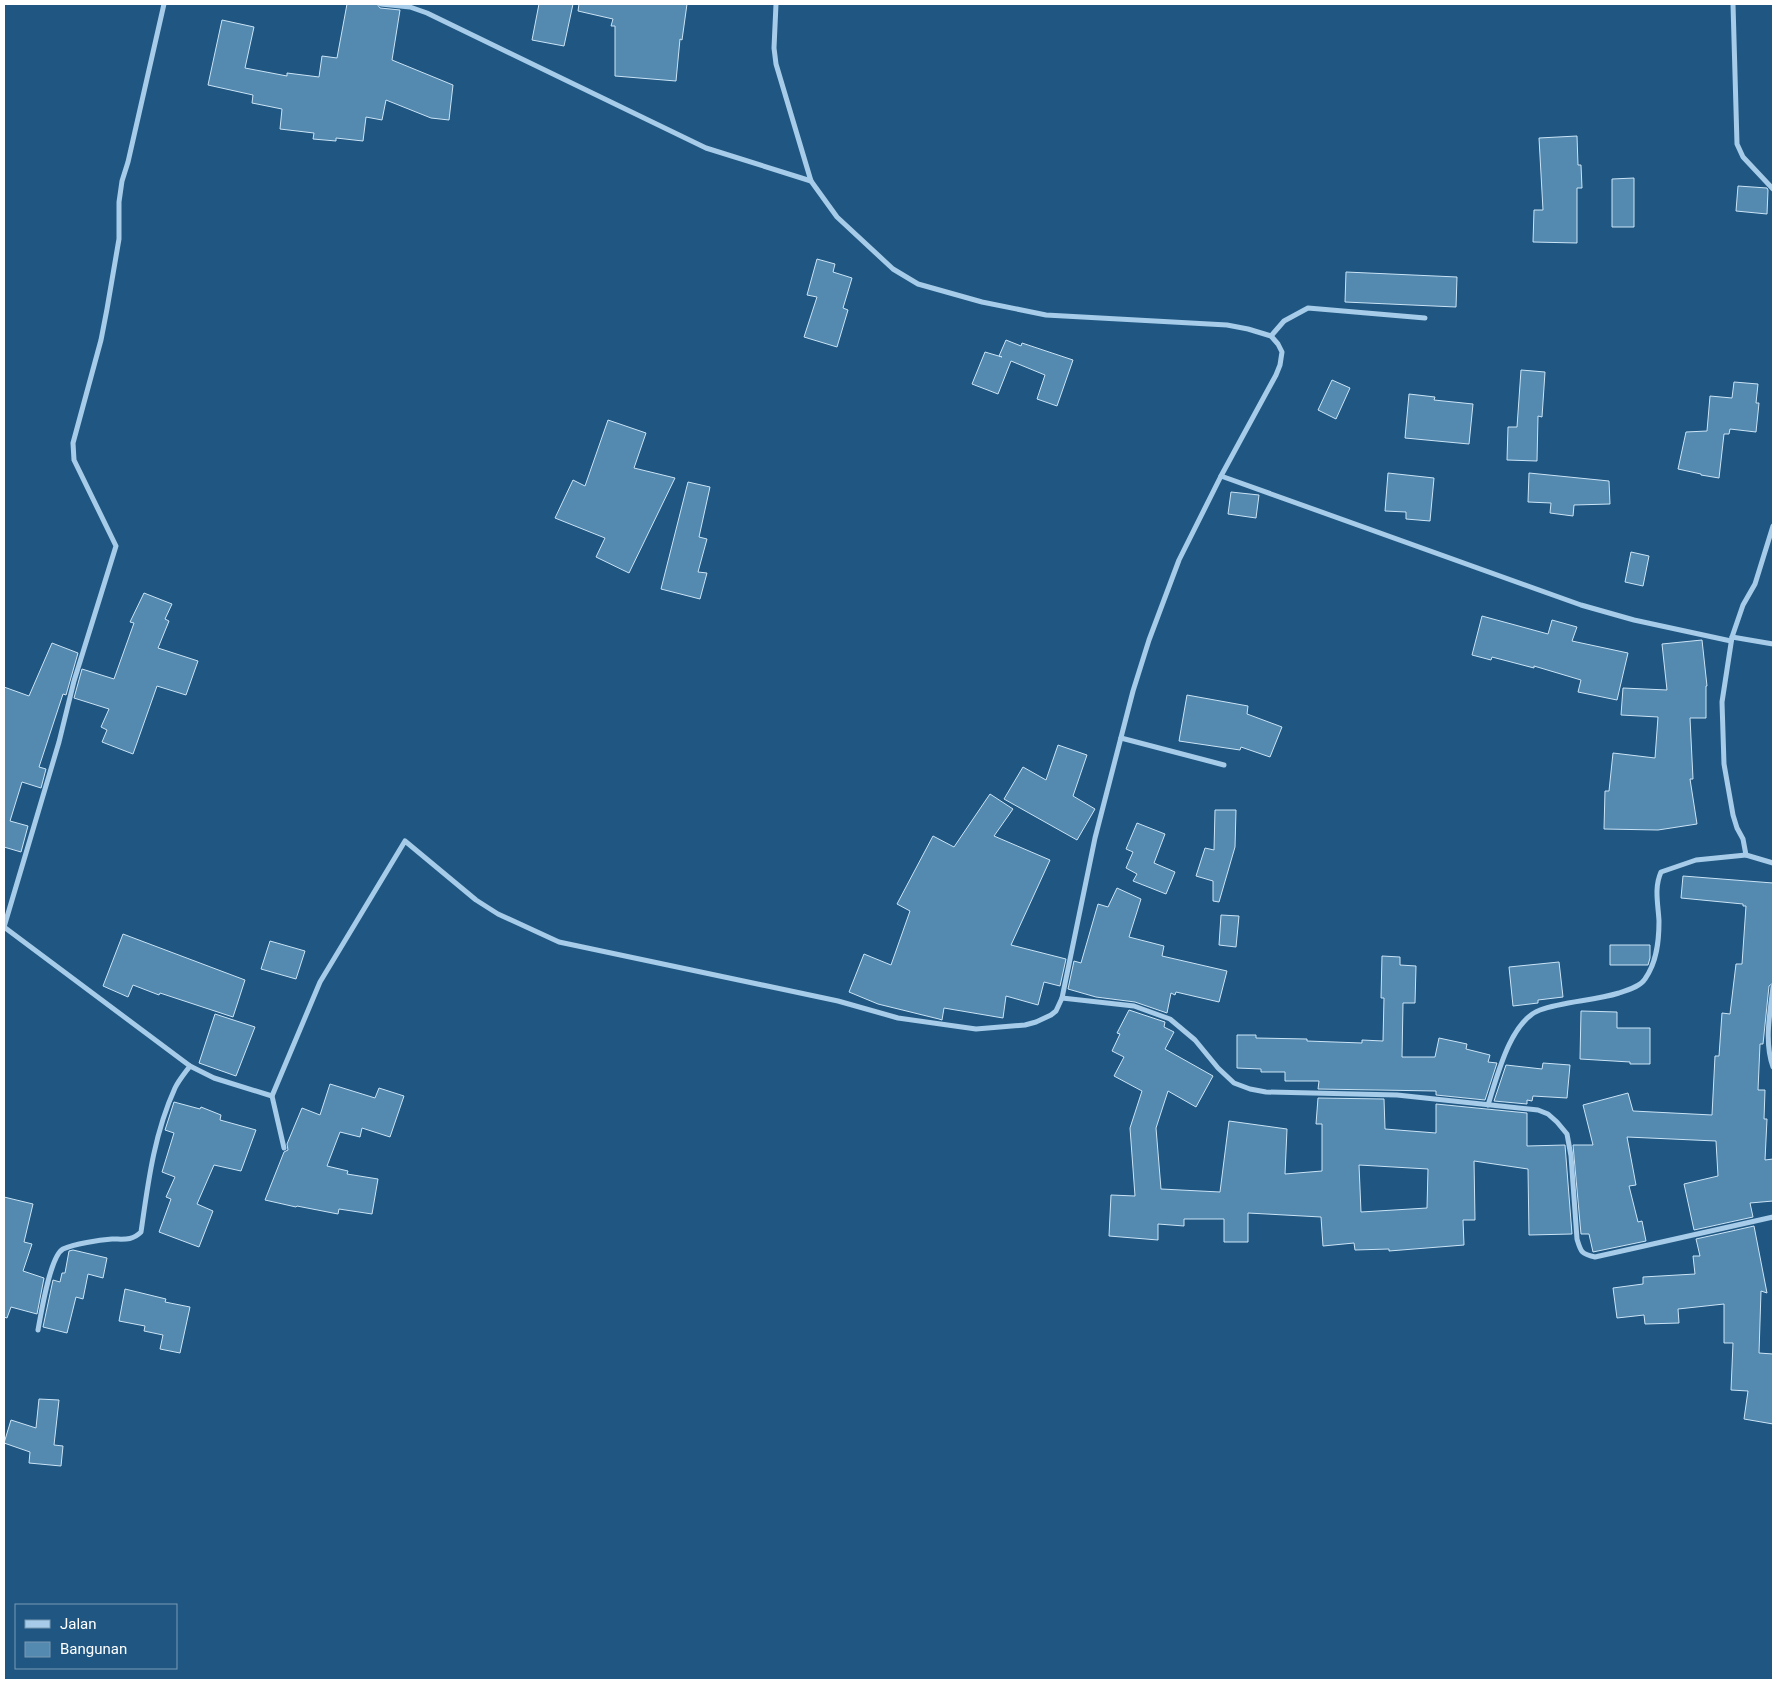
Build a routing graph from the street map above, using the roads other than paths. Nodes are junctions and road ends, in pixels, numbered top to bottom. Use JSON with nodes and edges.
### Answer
{"nodes":[{"id":1,"x":164,"y":4,"type":"edge"},
{"id":2,"x":381,"y":4,"type":"edge"},
{"id":3,"x":776,"y":4,"type":"edge"},
{"id":4,"x":1733,"y":4,"type":"edge"},
{"id":5,"x":811,"y":181,"type":"junction"},
{"id":6,"x":1773,"y":189,"type":"edge"},
{"id":7,"x":1425,"y":318,"type":"dead end"},
{"id":8,"x":1271,"y":336,"type":"junction"},
{"id":9,"x":1221,"y":476,"type":"junction"},
{"id":10,"x":1773,"y":526,"type":"edge"},
{"id":11,"x":1732,"y":639,"type":"junction"},
{"id":12,"x":1773,"y":644,"type":"edge"},
{"id":13,"x":1121,"y":738,"type":"junction"},
{"id":14,"x":1224,"y":765,"type":"dead end"},
{"id":15,"x":1746,"y":855,"type":"junction"},
{"id":16,"x":1773,"y":863,"type":"edge"},
{"id":17,"x":4,"y":927,"type":"edge"},
{"id":18,"x":1773,"y":987,"type":"edge"},
{"id":19,"x":1062,"y":998,"type":"junction"},
{"id":20,"x":190,"y":1066,"type":"junction"},
{"id":21,"x":1773,"y":1067,"type":"edge"},
{"id":22,"x":272,"y":1096,"type":"junction"},
{"id":23,"x":1488,"y":1105,"type":"junction"},
{"id":24,"x":284,"y":1148,"type":"dead end"},
{"id":25,"x":1773,"y":1216,"type":"edge"},
{"id":26,"x":38,"y":1330,"type":"dead end"}],
"edges":[{"from":1,"to":17,"type":"street"},
{"from":2,"to":5,"type":"street"},
{"from":3,"to":5,"type":"street"},
{"from":4,"to":6,"type":"street"},
{"from":5,"to":8,"type":"street"},
{"from":7,"to":8,"type":"street"},
{"from":8,"to":9,"type":"street"},
{"from":9,"to":11,"type":"street"},
{"from":9,"to":13,"type":"street"},
{"from":10,"to":11,"type":"street"},
{"from":11,"to":12,"type":"street"},
{"from":11,"to":15,"type":"street"},
{"from":13,"to":14,"type":"street"},
{"from":13,"to":19,"type":"street"},
{"from":15,"to":16,"type":"street"},
{"from":15,"to":23,"type":"street"},
{"from":17,"to":20,"type":"street"},
{"from":18,"to":21,"type":"street"},
{"from":19,"to":22,"type":"street"},
{"from":19,"to":23,"type":"street"},
{"from":20,"to":22,"type":"street"},
{"from":20,"to":26,"type":"street"},
{"from":22,"to":24,"type":"street"},
{"from":23,"to":25,"type":"street"}]}
